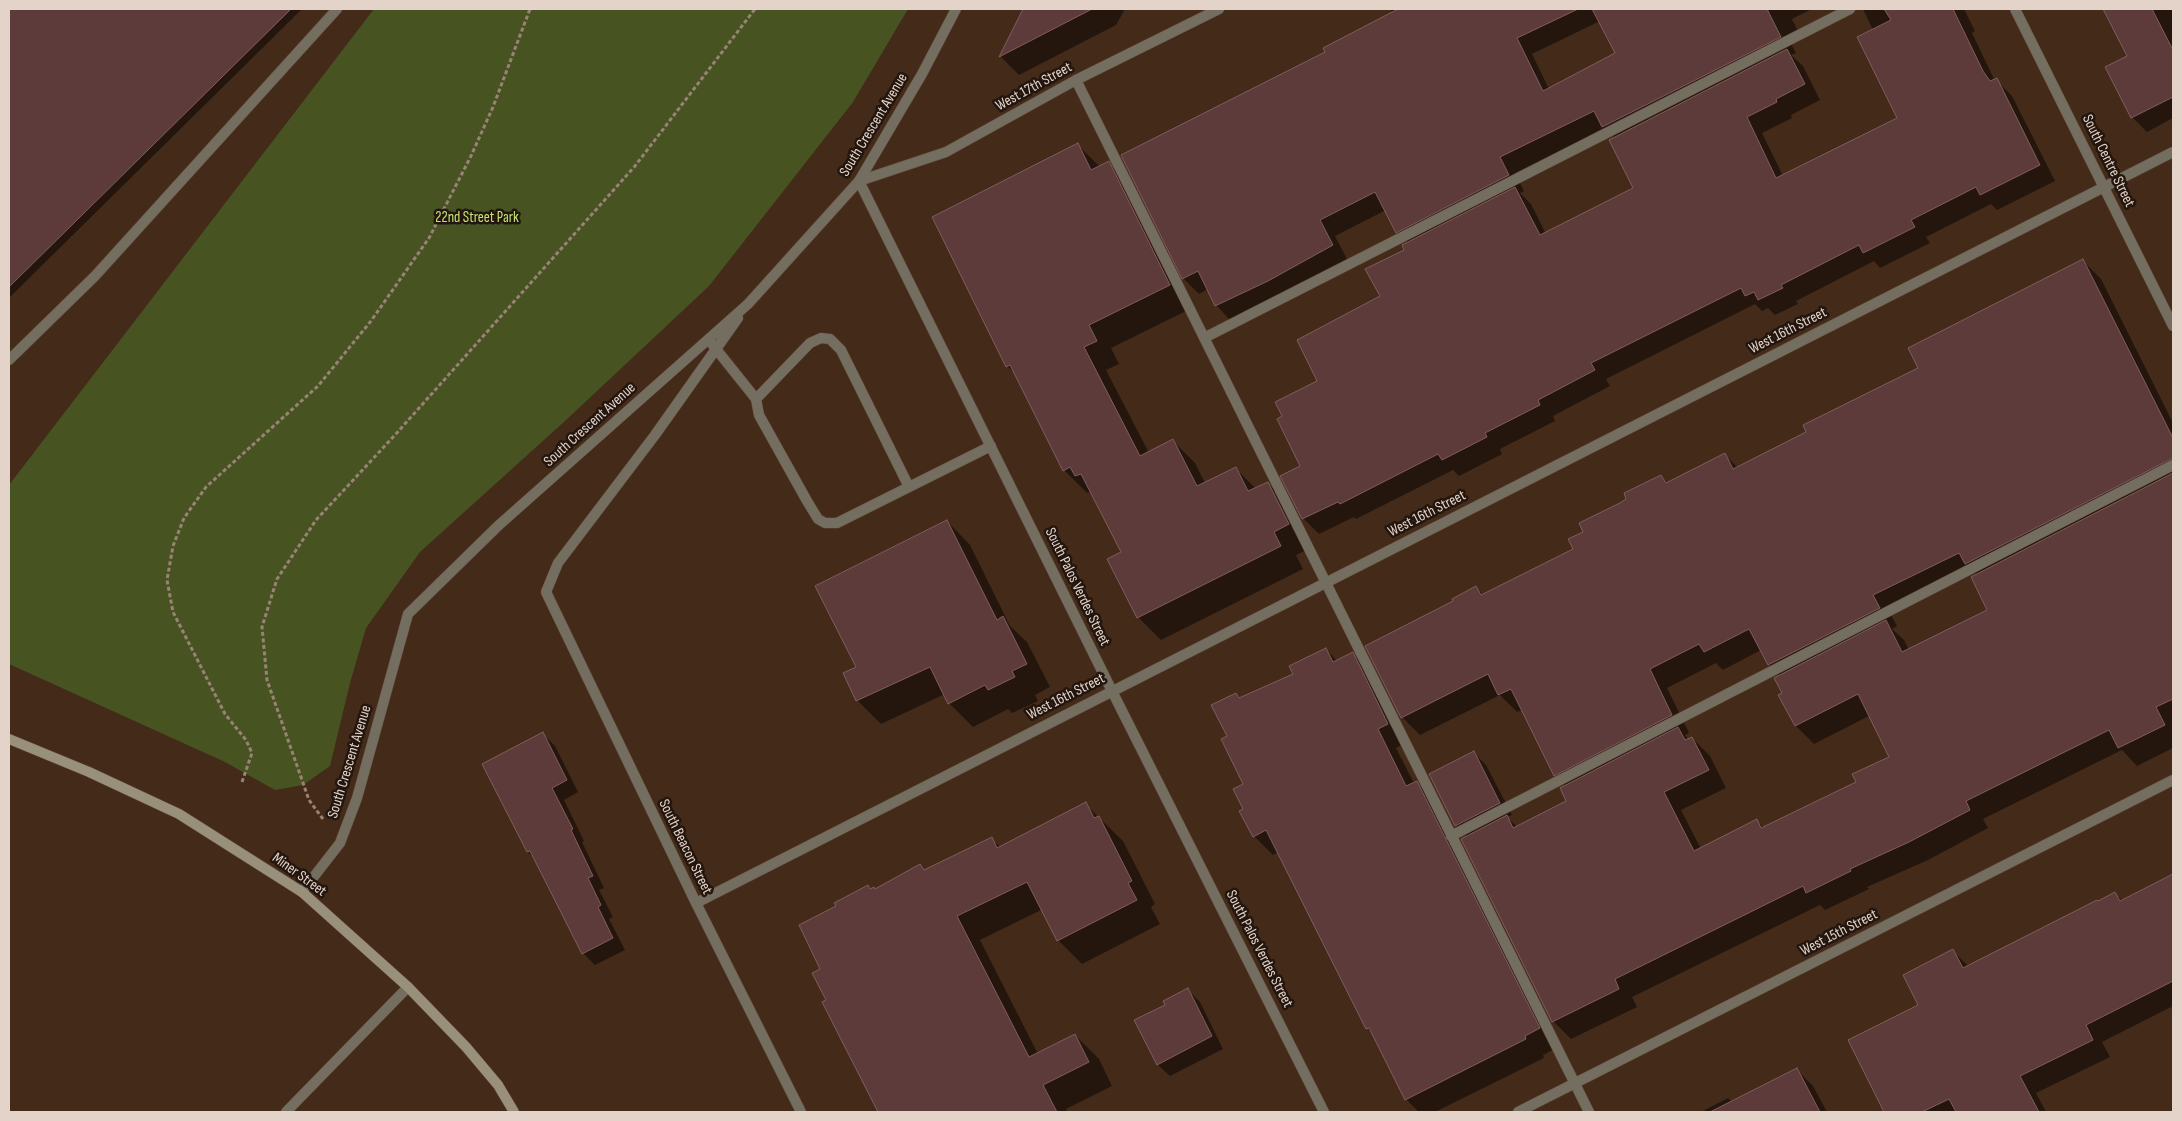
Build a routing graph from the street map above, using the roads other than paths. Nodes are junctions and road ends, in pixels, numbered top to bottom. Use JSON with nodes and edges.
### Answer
{"nodes":[{"id":1,"x":337,"y":9,"type":"edge"},
{"id":2,"x":956,"y":9,"type":"edge"},
{"id":3,"x":1219,"y":9,"type":"edge"},
{"id":4,"x":1850,"y":9,"type":"edge"},
{"id":5,"x":2015,"y":9,"type":"edge"},
{"id":6,"x":1076,"y":80,"type":"junction"},
{"id":7,"x":2173,"y":152,"type":"edge"},
{"id":8,"x":860,"y":181,"type":"junction"},
{"id":9,"x":2104,"y":187,"type":"junction"},
{"id":10,"x":748,"y":304,"type":"junction"},
{"id":11,"x":2173,"y":326,"type":"edge"},
{"id":12,"x":1204,"y":338,"type":"junction"},
{"id":13,"x":708,"y":340,"type":"junction"},
{"id":14,"x":717,"y":348,"type":"junction"},
{"id":15,"x":9,"y":360,"type":"edge"},
{"id":16,"x":756,"y":399,"type":"junction"},
{"id":17,"x":991,"y":446,"type":"junction"},
{"id":18,"x":2173,"y":465,"type":"edge"},
{"id":19,"x":909,"y":486,"type":"junction"},
{"id":20,"x":1327,"y":582,"type":"junction"},
{"id":21,"x":1112,"y":691,"type":"junction"},
{"id":22,"x":9,"y":739,"type":"edge"},
{"id":23,"x":2173,"y":780,"type":"edge"},
{"id":24,"x":1451,"y":836,"type":"junction"},
{"id":25,"x":302,"y":892,"type":"junction"},
{"id":26,"x":696,"y":903,"type":"junction"},
{"id":27,"x":408,"y":987,"type":"junction"},
{"id":28,"x":1574,"y":1083,"type":"junction"},
{"id":29,"x":286,"y":1112,"type":"edge"},
{"id":30,"x":514,"y":1112,"type":"edge"},
{"id":31,"x":800,"y":1112,"type":"edge"},
{"id":32,"x":1324,"y":1112,"type":"edge"},
{"id":33,"x":1518,"y":1112,"type":"edge"},
{"id":34,"x":1589,"y":1112,"type":"edge"}],
"edges":[{"from":1,"to":15,"type":"street"},
{"from":2,"to":8,"type":"street","name":"South Crescent Avenue"},
{"from":3,"to":6,"type":"street","name":"West 17th Street"},
{"from":4,"to":12,"type":"street"},
{"from":5,"to":9,"type":"street","name":"South Centre Street"},
{"from":6,"to":8,"type":"street","name":"West 17th Street"},
{"from":6,"to":12,"type":"street"},
{"from":7,"to":9,"type":"street","name":"West 16th Street"},
{"from":8,"to":10,"type":"street","name":"South Crescent Avenue"},
{"from":8,"to":17,"type":"street","name":"South Palos Verdes Street"},
{"from":9,"to":11,"type":"street","name":"South Centre Street"},
{"from":9,"to":20,"type":"street","name":"West 16th Street"},
{"from":10,"to":13,"type":"street","name":"South Crescent Avenue"},
{"from":10,"to":14,"type":"street"},
{"from":12,"to":20,"type":"street"},
{"from":13,"to":14,"type":"street"},
{"from":13,"to":25,"type":"street","name":"South Crescent Avenue"},
{"from":14,"to":16,"type":"street"},
{"from":14,"to":26,"type":"street","name":"South Beacon Street"},
{"from":16,"to":19,"type":"street"},
{"from":16,"to":19,"type":"street"},
{"from":17,"to":19,"type":"street"},
{"from":17,"to":21,"type":"street","name":"South Palos Verdes Street"},
{"from":18,"to":24,"type":"street"},
{"from":20,"to":21,"type":"street","name":"West 16th Street"},
{"from":20,"to":24,"type":"street"},
{"from":21,"to":26,"type":"street","name":"West 16th Street"},
{"from":21,"to":32,"type":"street","name":"South Palos Verdes Street"},
{"from":22,"to":25,"type":"main road","name":"Miner Street"},
{"from":23,"to":28,"type":"street","name":"West 15th Street"},
{"from":24,"to":28,"type":"street"},
{"from":25,"to":27,"type":"main road","name":"Miner Street"},
{"from":26,"to":31,"type":"street","name":"South Beacon Street"},
{"from":27,"to":29,"type":"street"},
{"from":27,"to":30,"type":"main road","name":"Miner Street"},
{"from":28,"to":33,"type":"street","name":"West 15th Street"},
{"from":28,"to":34,"type":"street"}]}
